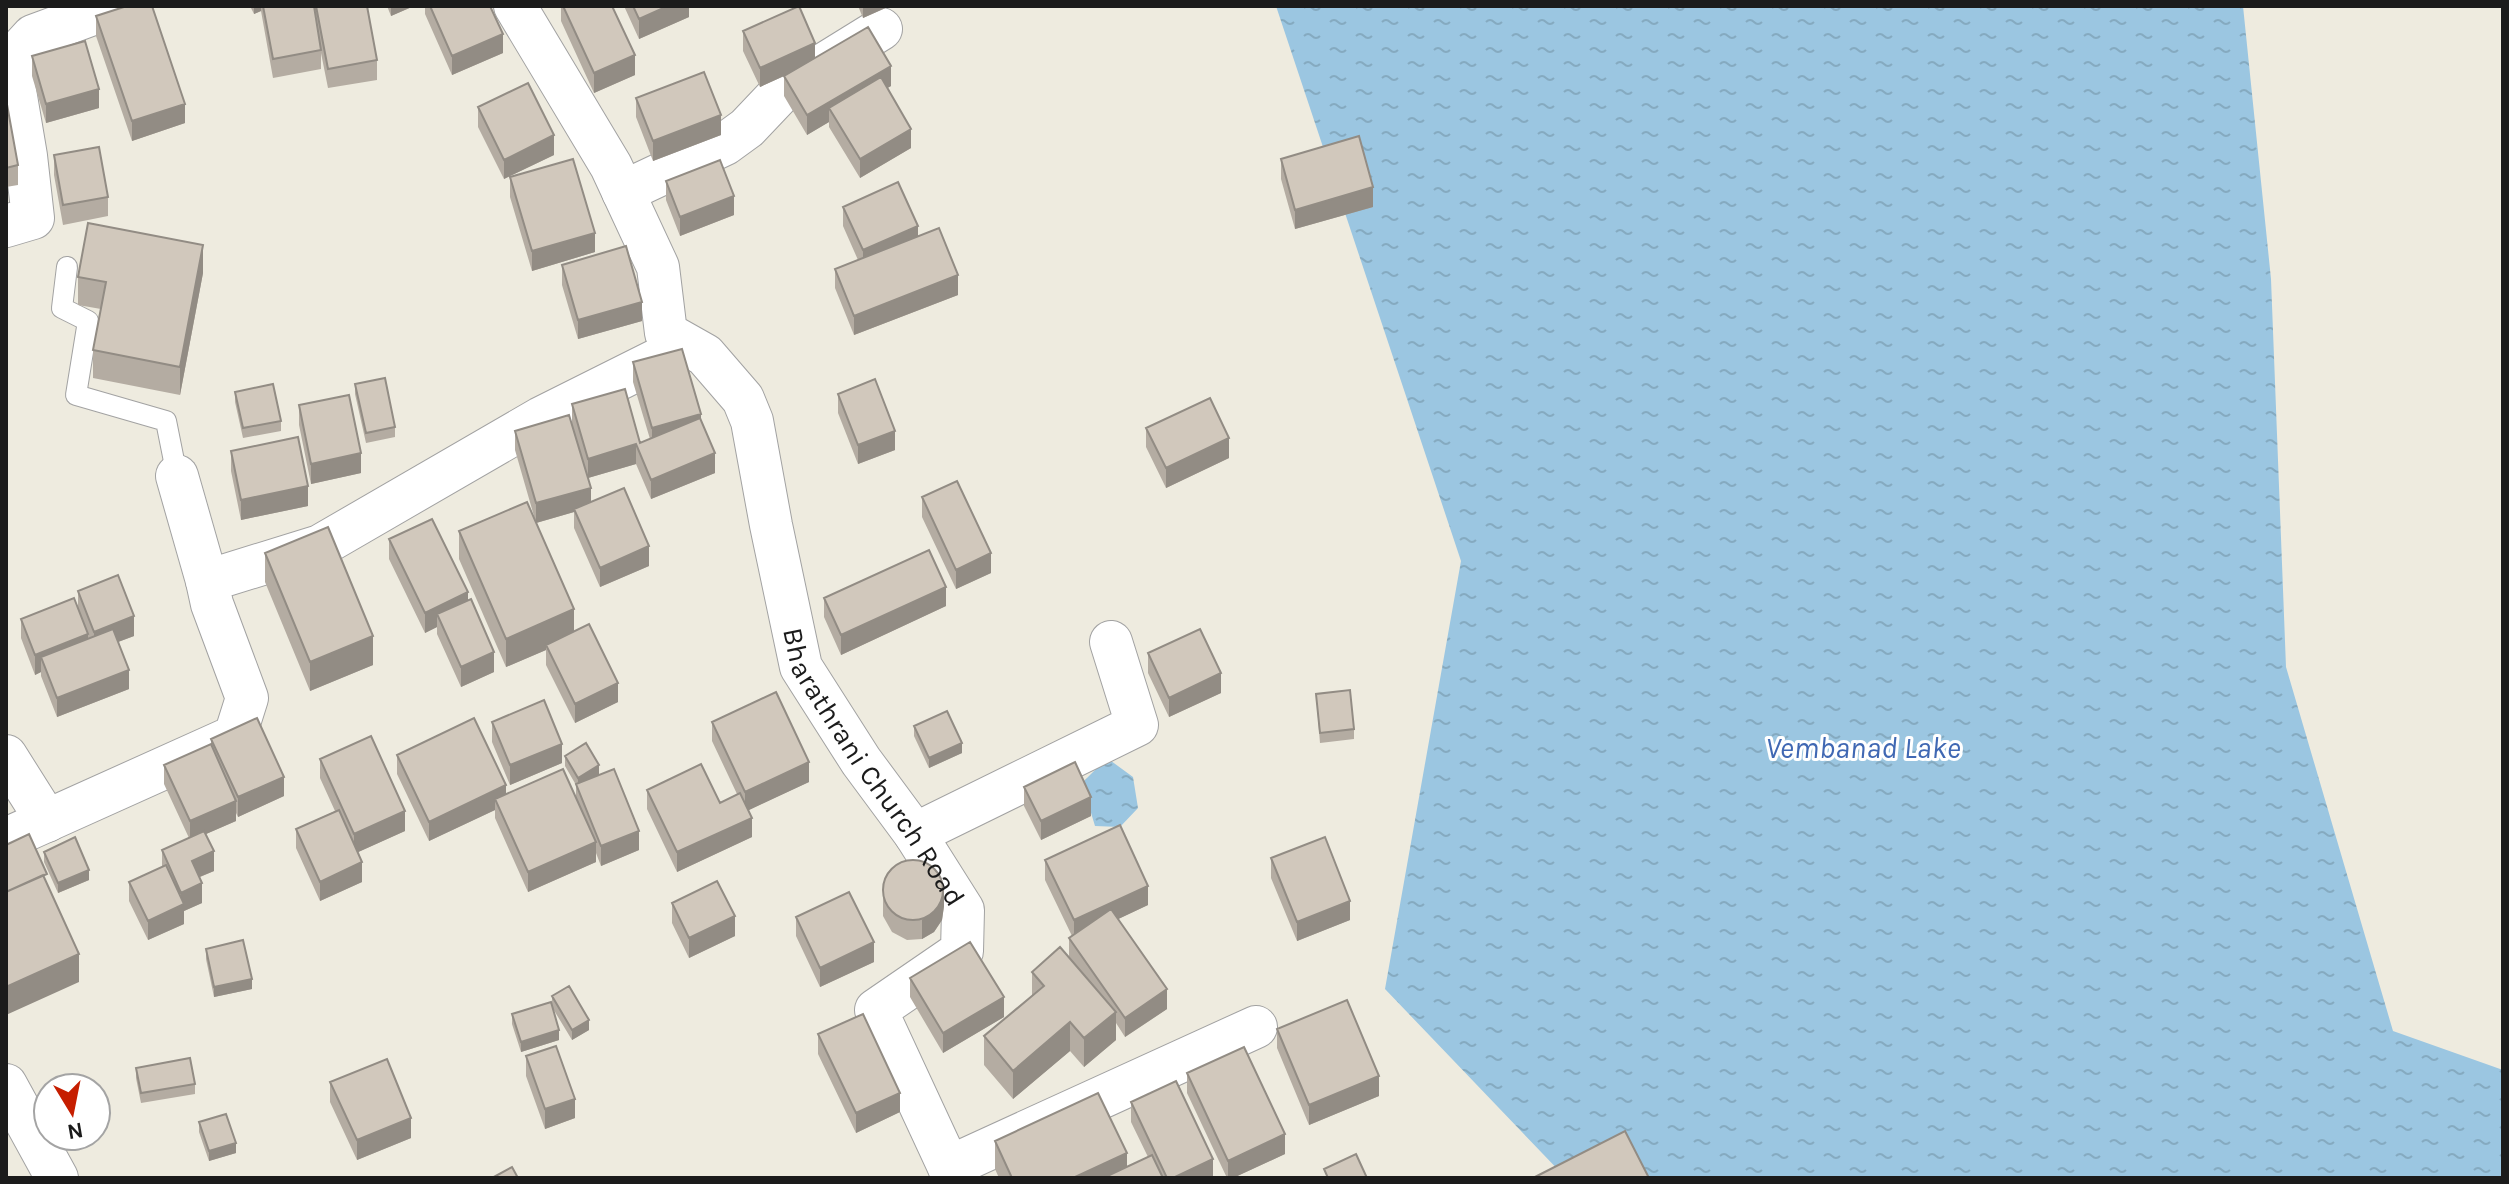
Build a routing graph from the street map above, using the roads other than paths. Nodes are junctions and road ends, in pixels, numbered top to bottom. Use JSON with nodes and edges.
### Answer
{"nodes":[{"id":1,"x":114,"y":6,"type":"edge"},
{"id":2,"x":515,"y":6,"type":"edge"},
{"id":3,"x":881,"y":29,"type":"dead end"},
{"id":4,"x":623,"y":192,"type":"junction"},
{"id":5,"x":6,"y":226,"type":"edge"},
{"id":6,"x":67,"y":267,"type":"dead end"},
{"id":7,"x":677,"y":339,"type":"junction"},
{"id":8,"x":177,"y":476,"type":"joint"},
{"id":9,"x":207,"y":581,"type":"junction"},
{"id":10,"x":1111,"y":642,"type":"dead end"},
{"id":11,"x":6,"y":756,"type":"edge"},
{"id":12,"x":47,"y":821,"type":"junction"},
{"id":13,"x":915,"y":834,"type":"junction"},
{"id":14,"x":6,"y":839,"type":"edge"},
{"id":15,"x":1256,"y":1027,"type":"dead end"},
{"id":16,"x":6,"y":1085,"type":"edge"},
{"id":17,"x":951,"y":1172,"type":"edge"},
{"id":18,"x":57,"y":1178,"type":"edge"}],
"edges":[{"from":1,"to":5,"type":"street"},
{"from":2,"to":4,"type":"street"},
{"from":3,"to":4,"type":"street"},
{"from":4,"to":7,"type":"street"},
{"from":6,"to":8,"type":"lane"},
{"from":7,"to":9,"type":"street"},
{"from":7,"to":13,"type":"street","name":"Bharathrani Church Road"},
{"from":8,"to":9,"type":"street"},
{"from":9,"to":12,"type":"street"},
{"from":10,"to":13,"type":"street"},
{"from":11,"to":12,"type":"street"},
{"from":12,"to":14,"type":"street"},
{"from":13,"to":17,"type":"street","name":"Bharathrani Church Road"},
{"from":15,"to":17,"type":"street"},
{"from":16,"to":18,"type":"street"}]}
